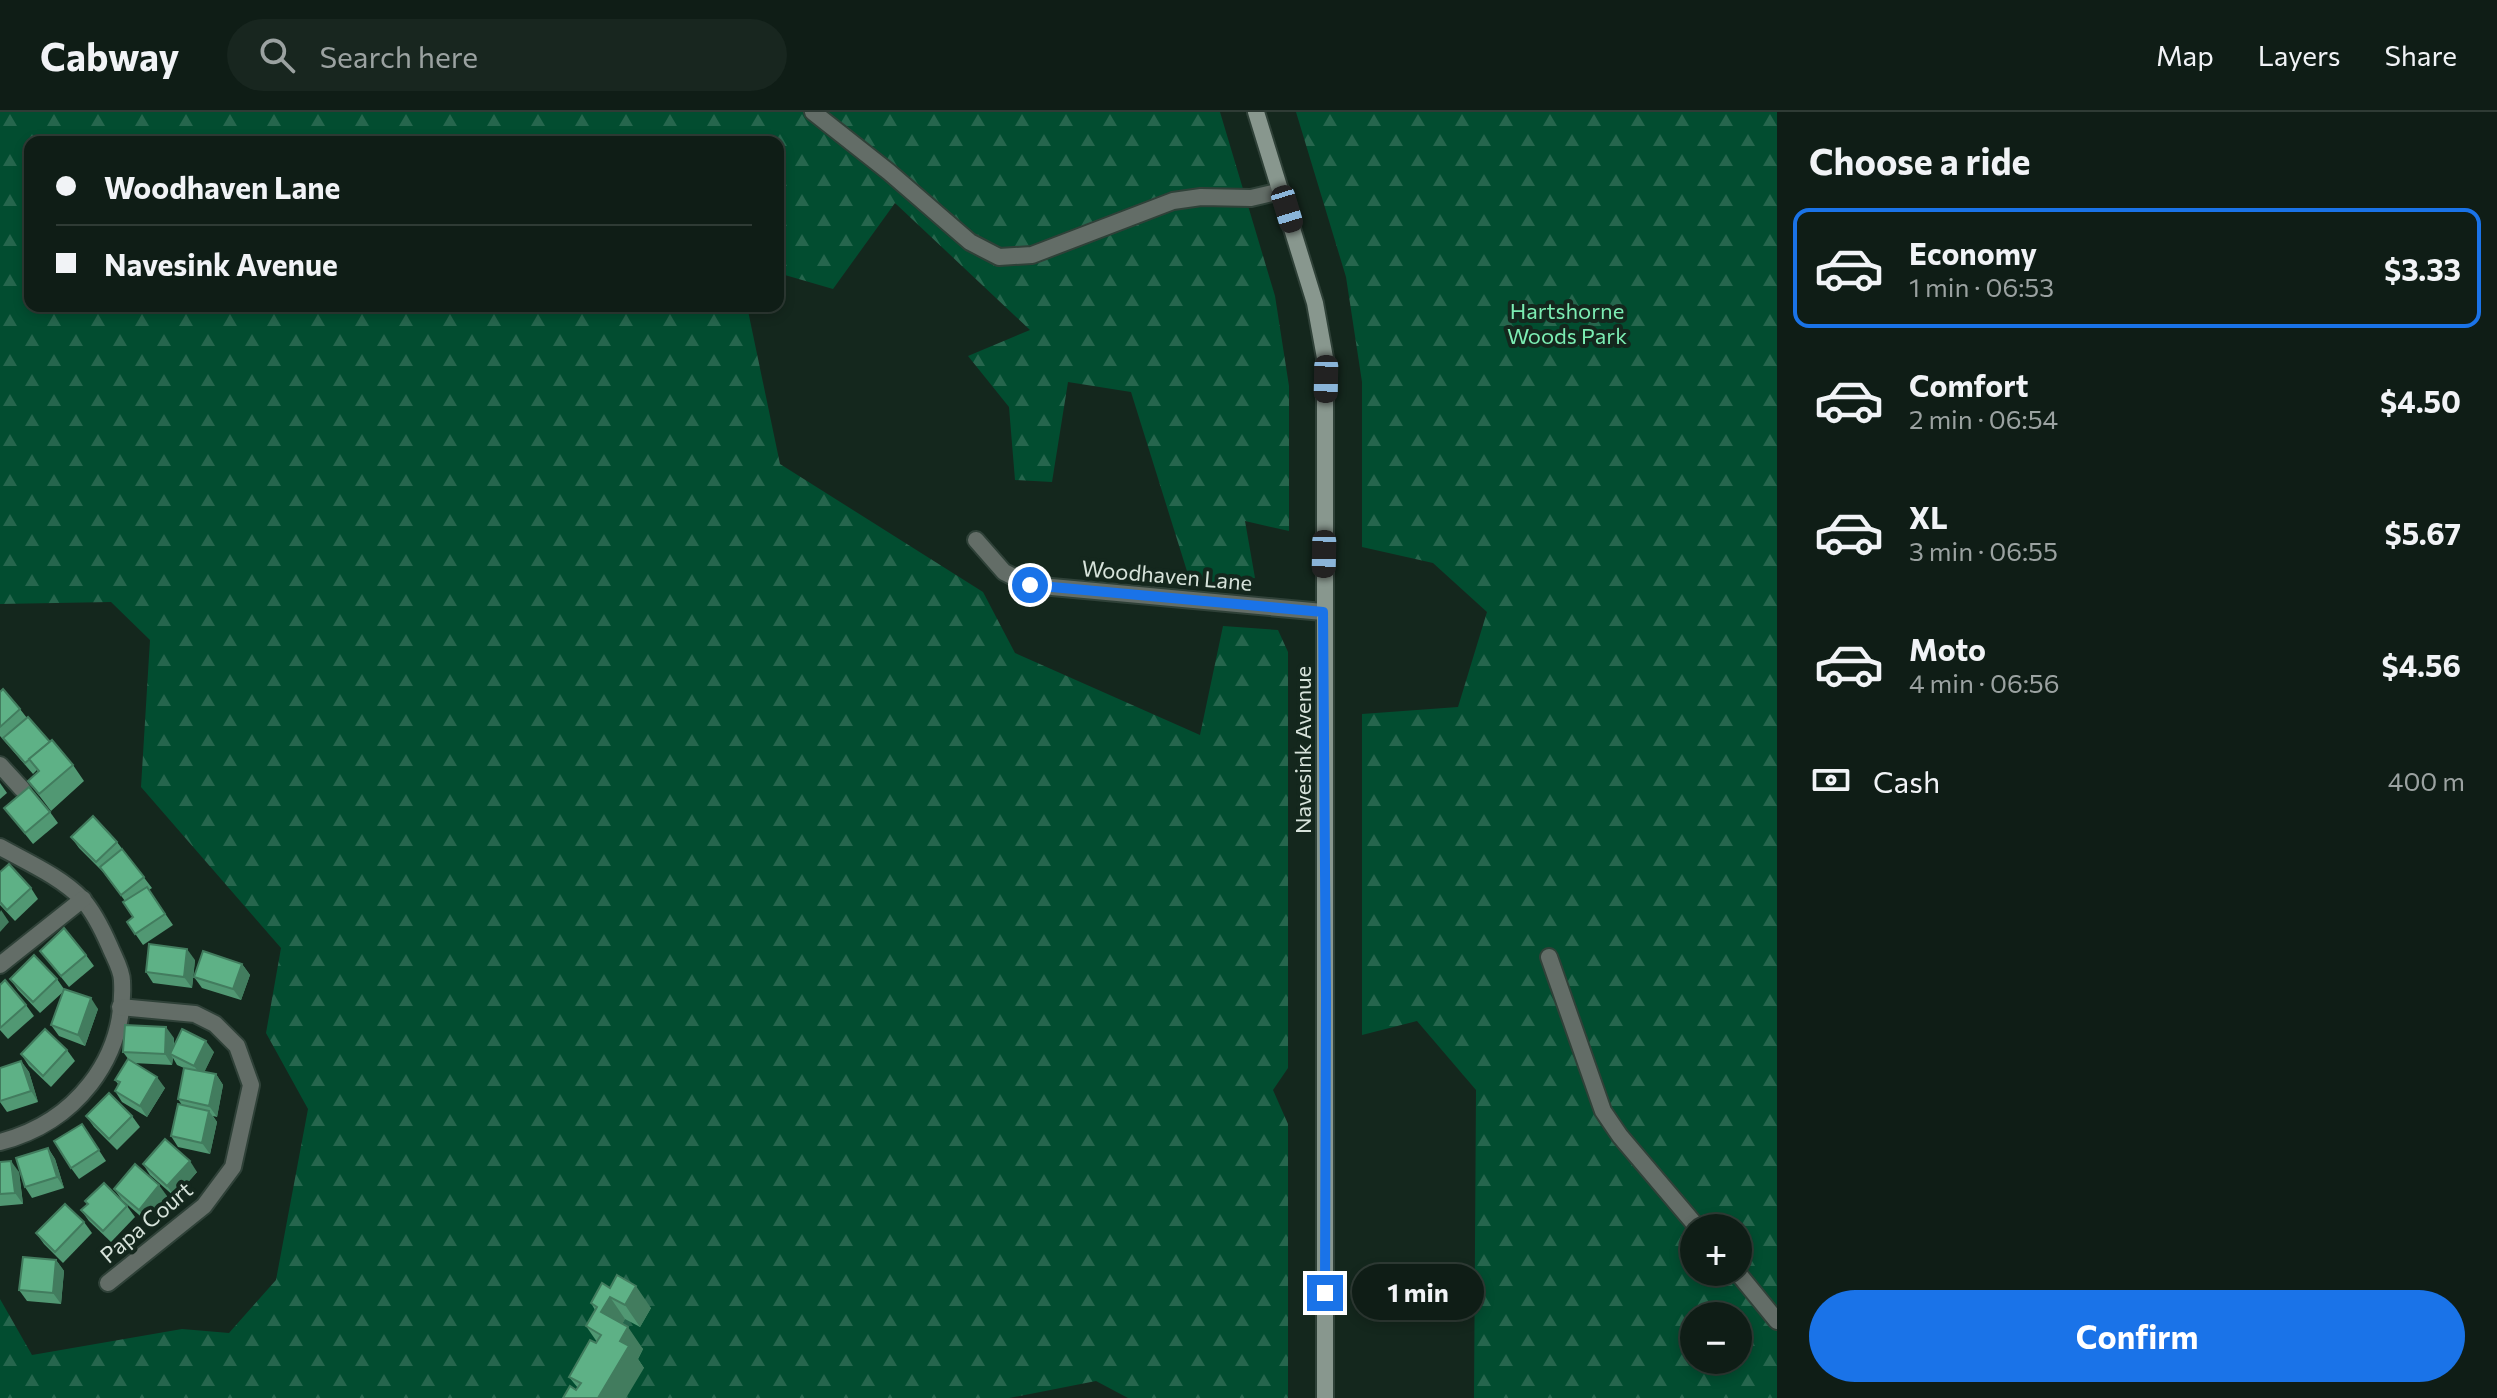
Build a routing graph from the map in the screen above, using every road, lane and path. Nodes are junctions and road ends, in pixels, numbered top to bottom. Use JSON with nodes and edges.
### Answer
{"nodes":[{"id":1,"x":813,"y":112,"type":"edge"},
{"id":2,"x":1256,"y":112,"type":"edge"},
{"id":3,"x":1281,"y":191,"type":"junction"},
{"id":4,"x":976,"y":540,"type":"dead end"},
{"id":5,"x":1323,"y":612,"type":"junction"},
{"id":6,"x":0,"y":765,"type":"edge"},
{"id":7,"x":22,"y":789,"type":"edge"},
{"id":8,"x":0,"y":847,"type":"edge"},
{"id":9,"x":83,"y":899,"type":"junction"},
{"id":10,"x":1549,"y":957,"type":"dead end"},
{"id":11,"x":0,"y":965,"type":"edge"},
{"id":12,"x":120,"y":1007,"type":"junction"},
{"id":13,"x":0,"y":1142,"type":"edge"},
{"id":14,"x":1686,"y":1214,"type":"edge"},
{"id":15,"x":108,"y":1283,"type":"dead end"},
{"id":16,"x":1748,"y":1286,"type":"edge"},
{"id":17,"x":1777,"y":1321,"type":"edge"},
{"id":18,"x":1325,"y":1398,"type":"edge"}],
"edges":[{"from":1,"to":3,"type":"street"},
{"from":2,"to":3,"type":"main road","name":"Navesink Avenue"},
{"from":3,"to":5,"type":"main road","name":"Navesink Avenue"},
{"from":4,"to":5,"type":"street","name":"Woodhaven Lane"},
{"from":5,"to":18,"type":"main road","name":"Navesink Avenue"},
{"from":6,"to":7,"type":"street"},
{"from":8,"to":9,"type":"street"},
{"from":9,"to":11,"type":"street"},
{"from":9,"to":12,"type":"street"},
{"from":10,"to":14,"type":"street"},
{"from":12,"to":13,"type":"street"},
{"from":12,"to":15,"type":"street","name":"Papa Court"},
{"from":16,"to":17,"type":"street"}]}
